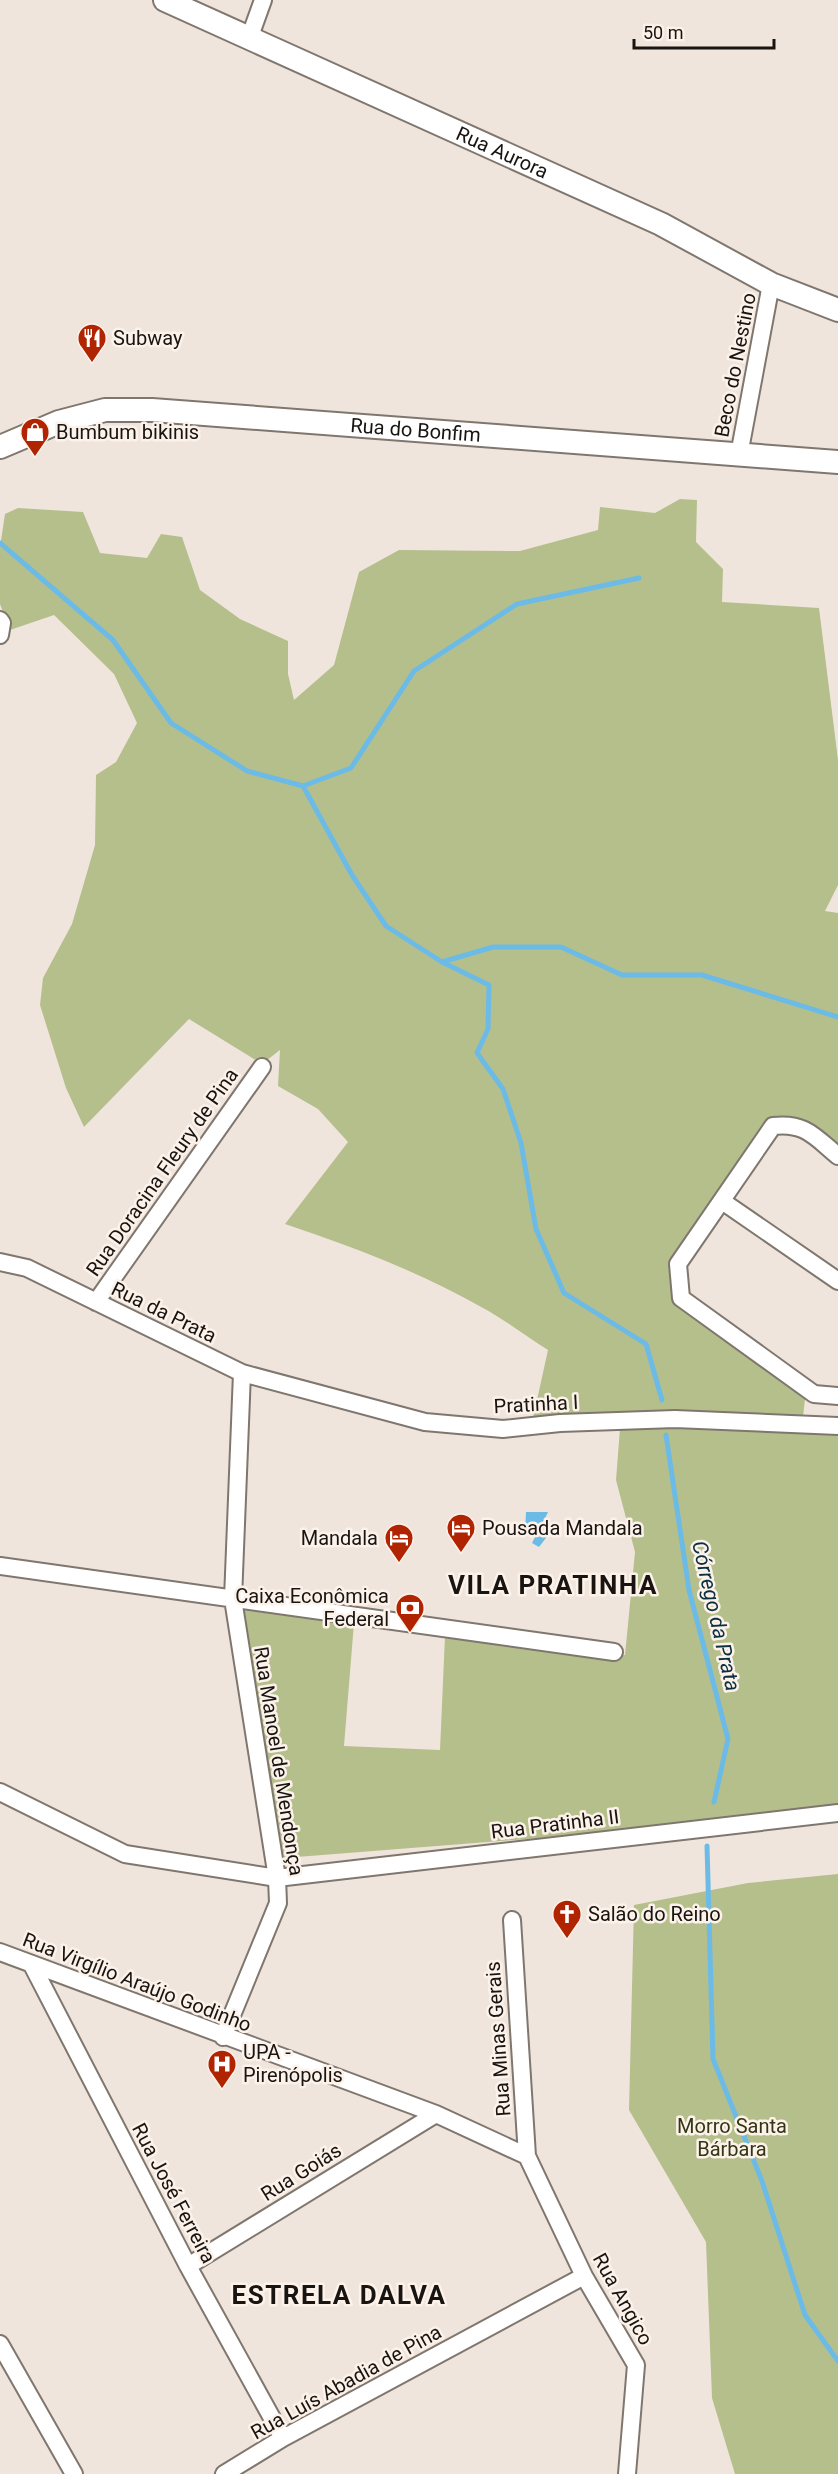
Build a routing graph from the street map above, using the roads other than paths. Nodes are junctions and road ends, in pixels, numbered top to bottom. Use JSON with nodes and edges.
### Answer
{"nodes":[{"id":1,"x":165,"y":0,"type":"edge"},
{"id":2,"x":263,"y":0,"type":"edge"},
{"id":3,"x":249,"y":39,"type":"junction"},
{"id":4,"x":771,"y":284,"type":"junction"},
{"id":5,"x":838,"y":310,"type":"edge"},
{"id":6,"x":3,"y":439,"type":"edge"},
{"id":7,"x":739,"y":455,"type":"junction"},
{"id":8,"x":838,"y":462,"type":"edge"},
{"id":9,"x":0,"y":620,"type":"edge"},
{"id":10,"x":0,"y":635,"type":"edge"},
{"id":11,"x":262,"y":1067,"type":"dead end"},
{"id":12,"x":838,"y":1156,"type":"edge"},
{"id":13,"x":722,"y":1201,"type":"junction"},
{"id":14,"x":0,"y":1263,"type":"edge"},
{"id":15,"x":838,"y":1281,"type":"edge"},
{"id":16,"x":96,"y":1302,"type":"junction"},
{"id":17,"x":242,"y":1373,"type":"junction"},
{"id":18,"x":838,"y":1396,"type":"edge"},
{"id":19,"x":838,"y":1426,"type":"edge"},
{"id":20,"x":0,"y":1566,"type":"edge"},
{"id":21,"x":233,"y":1599,"type":"junction"},
{"id":22,"x":614,"y":1652,"type":"dead end"},
{"id":23,"x":0,"y":1792,"type":"edge"},
{"id":24,"x":838,"y":1813,"type":"edge"},
{"id":25,"x":277,"y":1878,"type":"junction"},
{"id":26,"x":512,"y":1920,"type":"dead end"},
{"id":27,"x":0,"y":1952,"type":"edge"},
{"id":28,"x":32,"y":1965,"type":"junction"},
{"id":29,"x":223,"y":2037,"type":"junction"},
{"id":30,"x":436,"y":2114,"type":"junction"},
{"id":31,"x":526,"y":2156,"type":"junction"},
{"id":32,"x":188,"y":2266,"type":"junction"},
{"id":33,"x":584,"y":2276,"type":"junction"},
{"id":34,"x":0,"y":2344,"type":"edge"},
{"id":35,"x":284,"y":2438,"type":"junction"},
{"id":36,"x":74,"y":2474,"type":"edge"},
{"id":37,"x":224,"y":2474,"type":"edge"},
{"id":38,"x":627,"y":2474,"type":"edge"}],
"edges":[{"from":1,"to":3,"type":"main road","name":"Rua Aurora"},
{"from":2,"to":3,"type":"street"},
{"from":3,"to":4,"type":"main road","name":"Rua Aurora"},
{"from":4,"to":5,"type":"main road","name":"Rua Aurora"},
{"from":4,"to":7,"type":"street","name":"Beco do Nestino"},
{"from":6,"to":7,"type":"main road","name":"Rua do Bonfim"},
{"from":7,"to":8,"type":"main road","name":"Rua do Bonfim"},
{"from":9,"to":10,"type":"street"},
{"from":11,"to":16,"type":"street","name":"Rua Doracina Fleury de Pina"},
{"from":12,"to":13,"type":"street"},
{"from":13,"to":15,"type":"street"},
{"from":13,"to":18,"type":"street"},
{"from":14,"to":16,"type":"street","name":"Rua da Prata"},
{"from":16,"to":17,"type":"street","name":"Rua da Prata"},
{"from":17,"to":19,"type":"street","name":"Pratinha I"},
{"from":17,"to":21,"type":"street","name":"Rua Manoel de Mendonça"},
{"from":20,"to":21,"type":"street"},
{"from":21,"to":22,"type":"street"},
{"from":21,"to":25,"type":"street","name":"Rua Manoel de Mendonça"},
{"from":23,"to":25,"type":"street","name":"Rua Pratinha II"},
{"from":24,"to":25,"type":"street","name":"Rua Pratinha II"},
{"from":25,"to":29,"type":"street","name":"Rua Manoel de Mendonça"},
{"from":26,"to":31,"type":"street","name":"Rua Minas Gerais"},
{"from":27,"to":28,"type":"street","name":"Rua Virgílio Araújo Godinho"},
{"from":28,"to":29,"type":"street","name":"Rua Virgílio Araújo Godinho"},
{"from":28,"to":32,"type":"street","name":"Rua José Ferreira"},
{"from":29,"to":30,"type":"street","name":"Rua Virgílio Araújo Godinho"},
{"from":30,"to":31,"type":"street","name":"Rua Virgílio Araújo Godinho"},
{"from":30,"to":32,"type":"street","name":"Rua Goiás"},
{"from":31,"to":33,"type":"street","name":"Rua Angico"},
{"from":32,"to":35,"type":"street","name":"Rua José Ferreira"},
{"from":33,"to":35,"type":"street","name":"Rua Luís Abadia de Pina"},
{"from":33,"to":38,"type":"street","name":"Rua Angico"},
{"from":34,"to":36,"type":"street"},
{"from":35,"to":37,"type":"street","name":"Rua Luís Abadia de Pina"}]}
